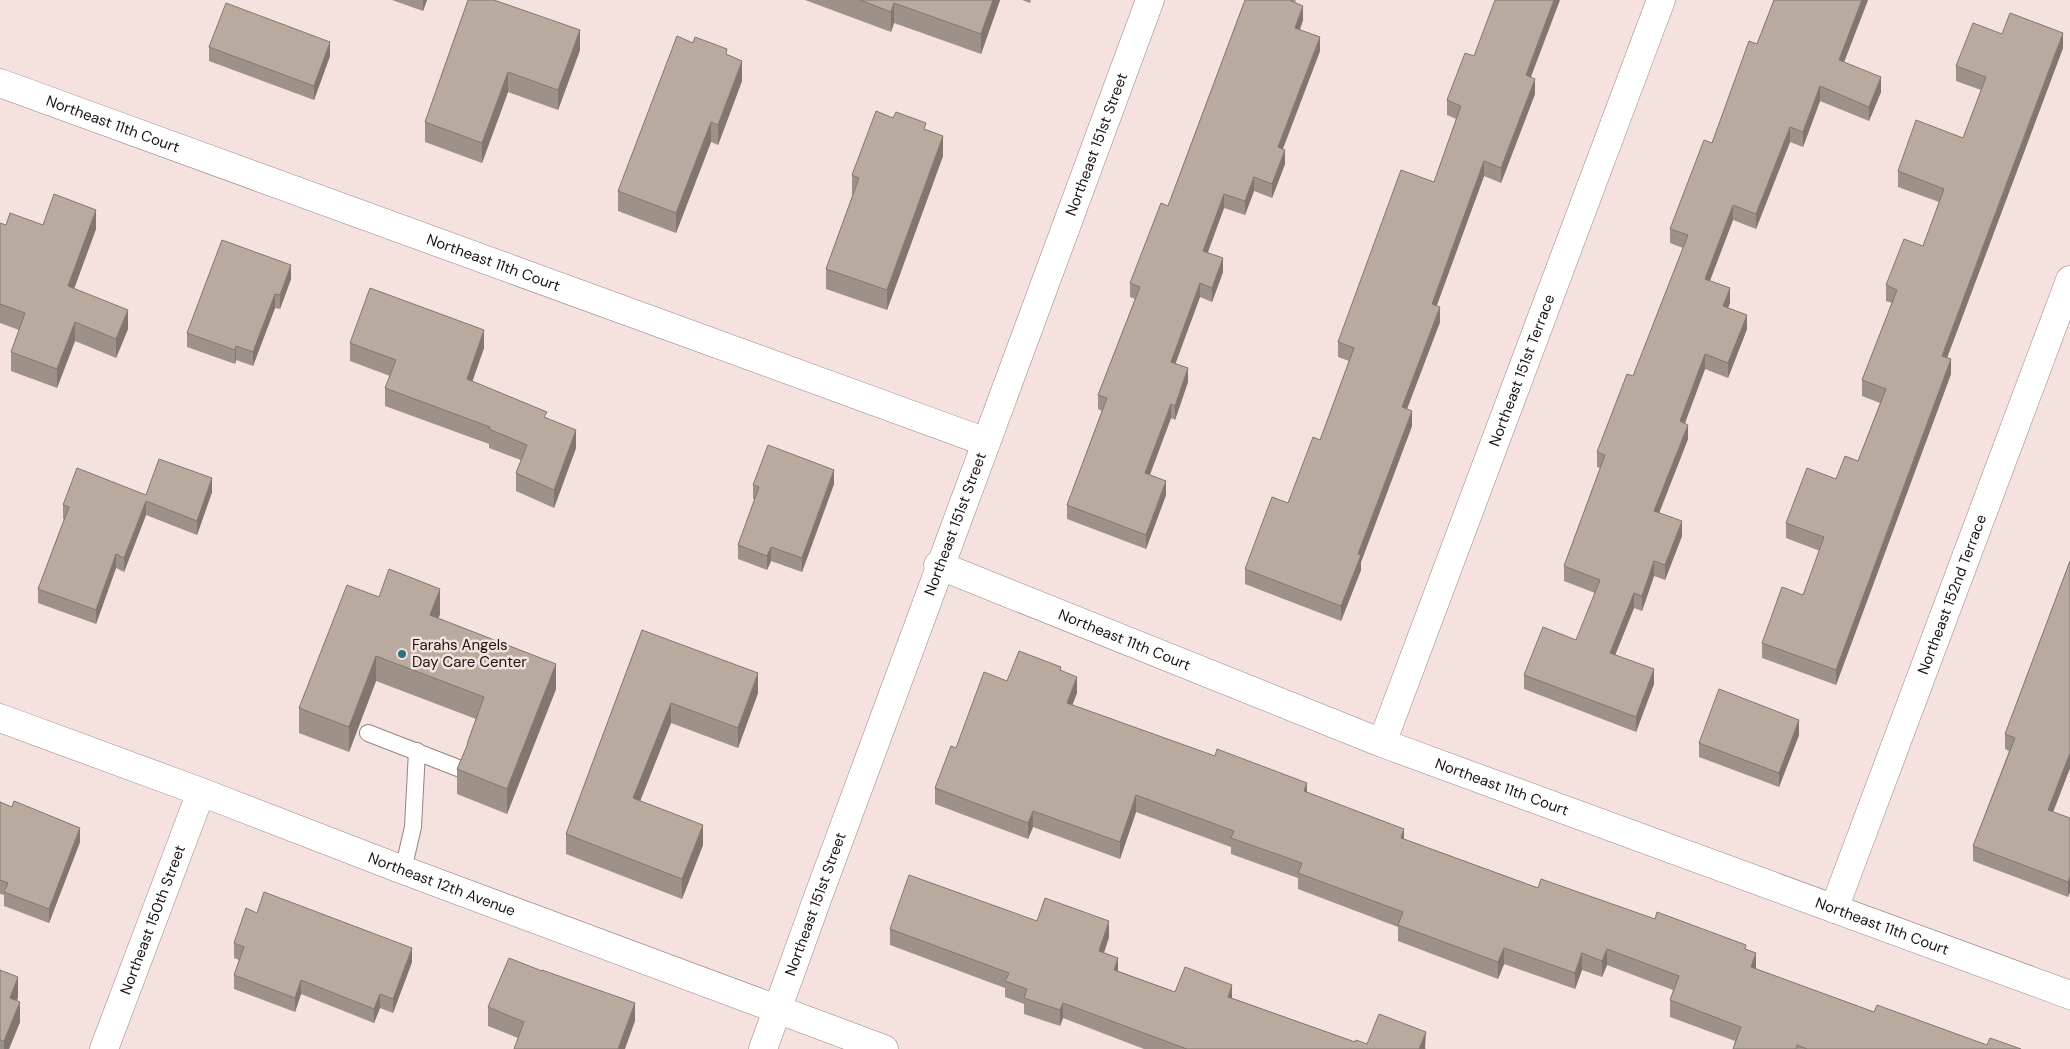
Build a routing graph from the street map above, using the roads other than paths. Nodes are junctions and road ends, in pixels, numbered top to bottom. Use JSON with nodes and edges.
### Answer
{"nodes":[{"id":1,"x":1150,"y":0,"type":"edge"},
{"id":2,"x":1661,"y":0,"type":"edge"},
{"id":3,"x":0,"y":83,"type":"edge"},
{"id":4,"x":2070,"y":280,"type":"edge"},
{"id":5,"x":986,"y":442,"type":"junction"},
{"id":6,"x":938,"y":565,"type":"junction"},
{"id":7,"x":0,"y":718,"type":"edge"},
{"id":8,"x":368,"y":733,"type":"dead end"},
{"id":9,"x":1382,"y":743,"type":"junction"},
{"id":10,"x":417,"y":751,"type":"junction"},
{"id":11,"x":458,"y":768,"type":"edge"},
{"id":12,"x":201,"y":792,"type":"junction"},
{"id":13,"x":403,"y":870,"type":"junction"},
{"id":14,"x":1834,"y":910,"type":"junction"},
{"id":15,"x":2070,"y":995,"type":"edge"},
{"id":16,"x":778,"y":1008,"type":"junction"},
{"id":17,"x":104,"y":1049,"type":"edge"},
{"id":18,"x":763,"y":1049,"type":"edge"},
{"id":19,"x":884,"y":1049,"type":"edge"}],
"edges":[{"from":1,"to":5,"type":"street","name":"Northeast 151st Street"},
{"from":2,"to":9,"type":"street","name":"Northeast 151st Terrace"},
{"from":3,"to":5,"type":"street","name":"Northeast 11th Court"},
{"from":4,"to":14,"type":"street","name":"Northeast 152nd Terrace"},
{"from":5,"to":6,"type":"street","name":"Northeast 151st Street"},
{"from":6,"to":9,"type":"street","name":"Northeast 11th Court"},
{"from":6,"to":16,"type":"street","name":"Northeast 151st Street"},
{"from":7,"to":12,"type":"street","name":"Northeast 12th Avenue"},
{"from":8,"to":10,"type":"lane"},
{"from":9,"to":14,"type":"street","name":"Northeast 11th Court"},
{"from":10,"to":11,"type":"lane"},
{"from":10,"to":13,"type":"lane"},
{"from":12,"to":13,"type":"street","name":"Northeast 12th Avenue"},
{"from":12,"to":17,"type":"street","name":"Northeast 150th Street"},
{"from":13,"to":16,"type":"street","name":"Northeast 12th Avenue"},
{"from":14,"to":15,"type":"street","name":"Northeast 11th Court"},
{"from":16,"to":18,"type":"street","name":"Northeast 151st Street"},
{"from":16,"to":19,"type":"street","name":"Northeast 12th Avenue"}]}
